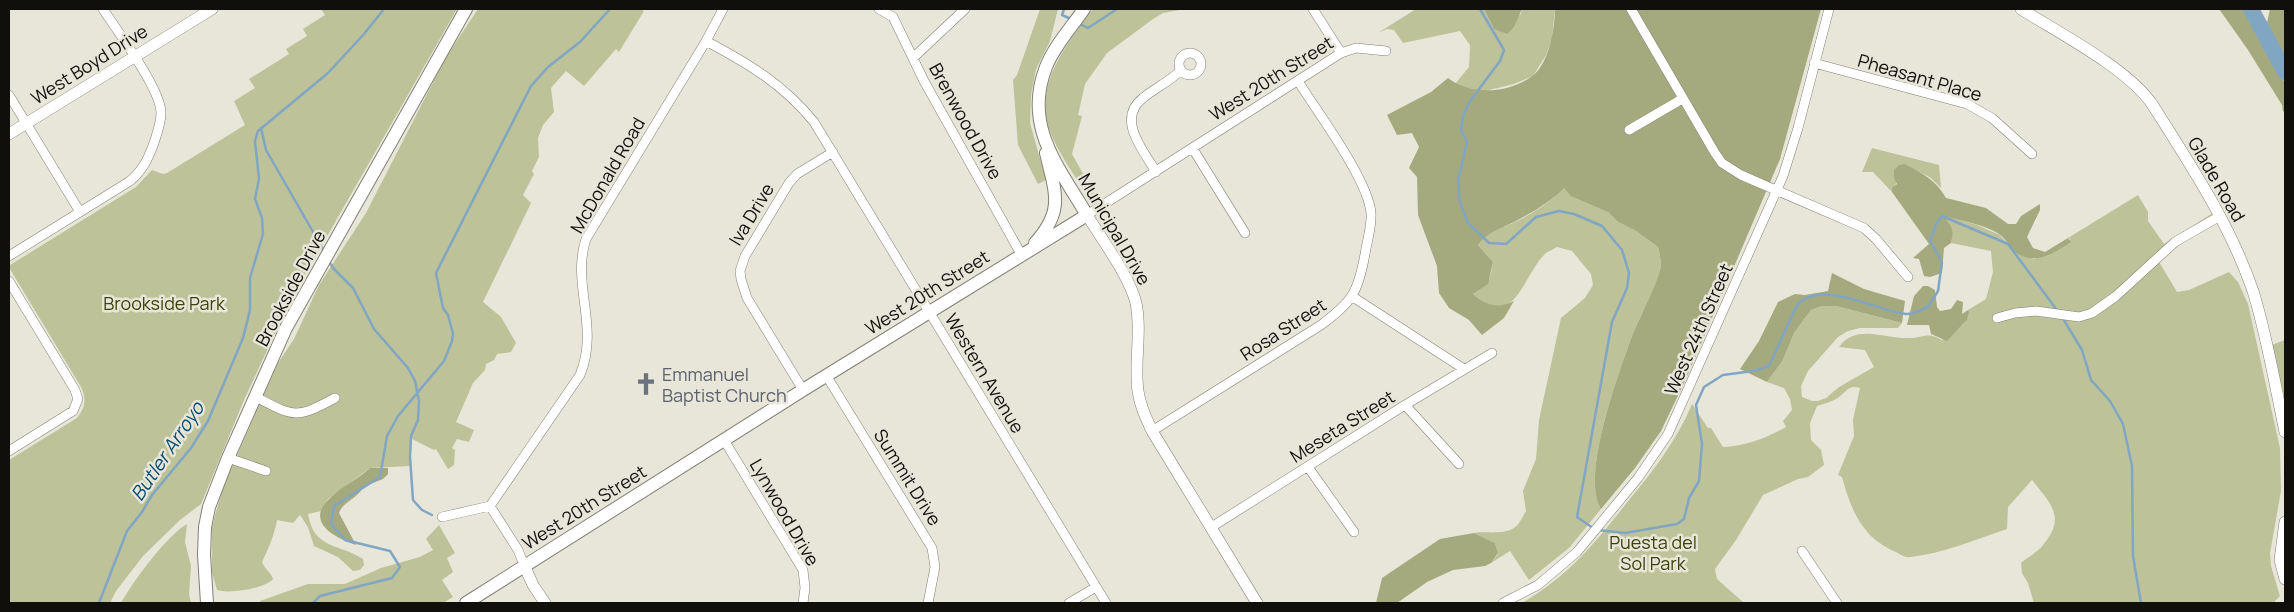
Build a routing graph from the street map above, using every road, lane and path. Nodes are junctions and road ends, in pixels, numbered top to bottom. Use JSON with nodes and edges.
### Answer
{"nodes":[{"id":1,"x":103,"y":9,"type":"edge"},
{"id":2,"x":212,"y":9,"type":"edge"},
{"id":3,"x":466,"y":9,"type":"edge"},
{"id":4,"x":723,"y":9,"type":"edge"},
{"id":5,"x":879,"y":9,"type":"edge"},
{"id":6,"x":965,"y":9,"type":"edge"},
{"id":7,"x":1084,"y":9,"type":"edge"},
{"id":8,"x":1313,"y":9,"type":"edge"},
{"id":9,"x":1631,"y":9,"type":"edge"},
{"id":10,"x":1829,"y":9,"type":"edge"},
{"id":11,"x":2021,"y":9,"type":"edge"},
{"id":12,"x":706,"y":41,"type":"junction"},
{"id":13,"x":1386,"y":51,"type":"dead end"},
{"id":14,"x":1345,"y":52,"type":"junction"},
{"id":15,"x":134,"y":57,"type":"junction"},
{"id":16,"x":914,"y":57,"type":"junction"},
{"id":17,"x":1814,"y":63,"type":"junction"},
{"id":18,"x":1180,"y":71,"type":"dead end"},
{"id":19,"x":1298,"y":81,"type":"junction"},
{"id":20,"x":9,"y":95,"type":"edge"},
{"id":21,"x":1682,"y":99,"type":"junction"},
{"id":22,"x":26,"y":123,"type":"junction"},
{"id":23,"x":1629,"y":130,"type":"dead end"},
{"id":24,"x":9,"y":134,"type":"edge"},
{"id":25,"x":1041,"y":134,"type":"junction"},
{"id":26,"x":1193,"y":149,"type":"junction"},
{"id":27,"x":833,"y":152,"type":"junction"},
{"id":28,"x":2032,"y":154,"type":"dead end"},
{"id":29,"x":1156,"y":172,"type":"junction"},
{"id":30,"x":1777,"y":190,"type":"junction"},
{"id":31,"x":80,"y":212,"type":"junction"},
{"id":32,"x":1087,"y":215,"type":"junction"},
{"id":33,"x":2220,"y":216,"type":"junction"},
{"id":34,"x":1245,"y":233,"type":"dead end"},
{"id":35,"x":1025,"y":251,"type":"junction"},
{"id":36,"x":9,"y":256,"type":"edge"},
{"id":37,"x":1908,"y":277,"type":"dead end"},
{"id":38,"x":9,"y":282,"type":"edge"},
{"id":39,"x":1353,"y":297,"type":"junction"},
{"id":40,"x":928,"y":312,"type":"junction"},
{"id":41,"x":1997,"y":318,"type":"dead end"},
{"id":42,"x":1492,"y":353,"type":"dead end"},
{"id":43,"x":1464,"y":370,"type":"junction"},
{"id":44,"x":826,"y":375,"type":"junction"},
{"id":45,"x":804,"y":390,"type":"junction"},
{"id":46,"x":256,"y":397,"type":"junction"},
{"id":47,"x":335,"y":398,"type":"dead end"},
{"id":48,"x":1405,"y":405,"type":"junction"},
{"id":49,"x":1152,"y":431,"type":"junction"},
{"id":50,"x":2285,"y":432,"type":"edge"},
{"id":51,"x":724,"y":440,"type":"junction"},
{"id":52,"x":9,"y":451,"type":"edge"},
{"id":53,"x":228,"y":458,"type":"junction"},
{"id":54,"x":1459,"y":464,"type":"dead end"},
{"id":55,"x":1308,"y":467,"type":"junction"},
{"id":56,"x":266,"y":471,"type":"dead end"},
{"id":57,"x":490,"y":506,"type":"junction"},
{"id":58,"x":442,"y":517,"type":"dead end"},
{"id":59,"x":2285,"y":522,"type":"edge"},
{"id":60,"x":1210,"y":528,"type":"junction"},
{"id":61,"x":1354,"y":532,"type":"dead end"},
{"id":62,"x":1802,"y":551,"type":"dead end"},
{"id":63,"x":524,"y":565,"type":"junction"},
{"id":64,"x":2285,"y":579,"type":"edge"},
{"id":65,"x":1096,"y":587,"type":"junction"},
{"id":66,"x":207,"y":603,"type":"edge"},
{"id":67,"x":466,"y":603,"type":"edge"},
{"id":68,"x":544,"y":603,"type":"edge"},
{"id":69,"x":803,"y":603,"type":"edge"},
{"id":70,"x":928,"y":603,"type":"edge"},
{"id":71,"x":1069,"y":603,"type":"edge"},
{"id":72,"x":1106,"y":603,"type":"edge"},
{"id":73,"x":1257,"y":603,"type":"edge"},
{"id":74,"x":1503,"y":603,"type":"edge"},
{"id":75,"x":1836,"y":603,"type":"edge"}],
"edges":[{"from":1,"to":15,"type":"street"},
{"from":2,"to":15,"type":"street","name":"West Boyd Drive"},
{"from":3,"to":46,"type":"main road","name":"Brookside Drive"},
{"from":4,"to":12,"type":"street","name":"McDonald Road"},
{"from":5,"to":16,"type":"street","name":"Brenwood Drive"},
{"from":6,"to":16,"type":"street"},
{"from":7,"to":25,"type":"main road","name":"Municipal Drive"},
{"from":8,"to":14,"type":"street"},
{"from":9,"to":21,"type":"street"},
{"from":10,"to":17,"type":"street","name":"West 24th Street"},
{"from":11,"to":33,"type":"street","name":"Glade Road"},
{"from":12,"to":27,"type":"street","name":"Western Avenue"},
{"from":12,"to":57,"type":"street","name":"McDonald Road"},
{"from":13,"to":14,"type":"street"},
{"from":14,"to":19,"type":"street","name":"West 20th Street"},
{"from":15,"to":22,"type":"street","name":"West Boyd Drive"},
{"from":15,"to":31,"type":"street"},
{"from":16,"to":35,"type":"street","name":"Brenwood Drive"},
{"from":17,"to":28,"type":"street","name":"Pheasant Place"},
{"from":17,"to":30,"type":"street","name":"West 24th Street"},
{"from":18,"to":29,"type":"street"},
{"from":19,"to":26,"type":"street","name":"West 20th Street"},
{"from":19,"to":39,"type":"street","name":"Rosa Street"},
{"from":20,"to":22,"type":"street"},
{"from":21,"to":23,"type":"street"},
{"from":21,"to":30,"type":"street"},
{"from":22,"to":24,"type":"street","name":"West Boyd Drive"},
{"from":22,"to":31,"type":"street"},
{"from":25,"to":32,"type":"main road","name":"Municipal Drive"},
{"from":25,"to":35,"type":"main road"},
{"from":26,"to":29,"type":"street","name":"West 20th Street"},
{"from":26,"to":34,"type":"street"},
{"from":27,"to":40,"type":"street","name":"Western Avenue"},
{"from":27,"to":45,"type":"street","name":"Iva Drive"},
{"from":29,"to":32,"type":"street","name":"West 20th Street"},
{"from":30,"to":37,"type":"street"},
{"from":30,"to":74,"type":"street","name":"West 24th Street"},
{"from":31,"to":36,"type":"street"},
{"from":32,"to":35,"type":"main road","name":"West 20th Street"},
{"from":32,"to":49,"type":"street","name":"Municipal Drive"},
{"from":33,"to":41,"type":"street"},
{"from":33,"to":50,"type":"street","name":"Glade Road"},
{"from":35,"to":40,"type":"main road","name":"West 20th Street"},
{"from":38,"to":52,"type":"street"},
{"from":39,"to":43,"type":"street"},
{"from":39,"to":49,"type":"street","name":"Rosa Street"},
{"from":40,"to":44,"type":"main road","name":"West 20th Street"},
{"from":40,"to":65,"type":"street","name":"Western Avenue"},
{"from":42,"to":43,"type":"street","name":"Meseta Street"},
{"from":43,"to":48,"type":"street","name":"Meseta Street"},
{"from":44,"to":45,"type":"main road","name":"West 20th Street"},
{"from":44,"to":70,"type":"street","name":"Summit Drive"},
{"from":45,"to":51,"type":"main road","name":"West 20th Street"},
{"from":46,"to":47,"type":"street"},
{"from":46,"to":53,"type":"main road","name":"Brookside Drive"},
{"from":48,"to":54,"type":"street"},
{"from":48,"to":55,"type":"street","name":"Meseta Street"},
{"from":49,"to":60,"type":"street","name":"Municipal Drive"},
{"from":51,"to":63,"type":"main road","name":"West 20th Street"},
{"from":51,"to":69,"type":"street","name":"Lynwood Drive"},
{"from":53,"to":56,"type":"street"},
{"from":53,"to":66,"type":"main road","name":"Brookside Drive"},
{"from":55,"to":60,"type":"street","name":"Meseta Street"},
{"from":55,"to":61,"type":"street"},
{"from":57,"to":58,"type":"street"},
{"from":57,"to":63,"type":"street"},
{"from":59,"to":64,"type":"street"},
{"from":60,"to":73,"type":"street","name":"Municipal Drive"},
{"from":62,"to":75,"type":"street"},
{"from":63,"to":67,"type":"main road","name":"West 20th Street"},
{"from":63,"to":68,"type":"street"},
{"from":65,"to":71,"type":"street"},
{"from":65,"to":72,"type":"street","name":"Western Avenue"}]}
